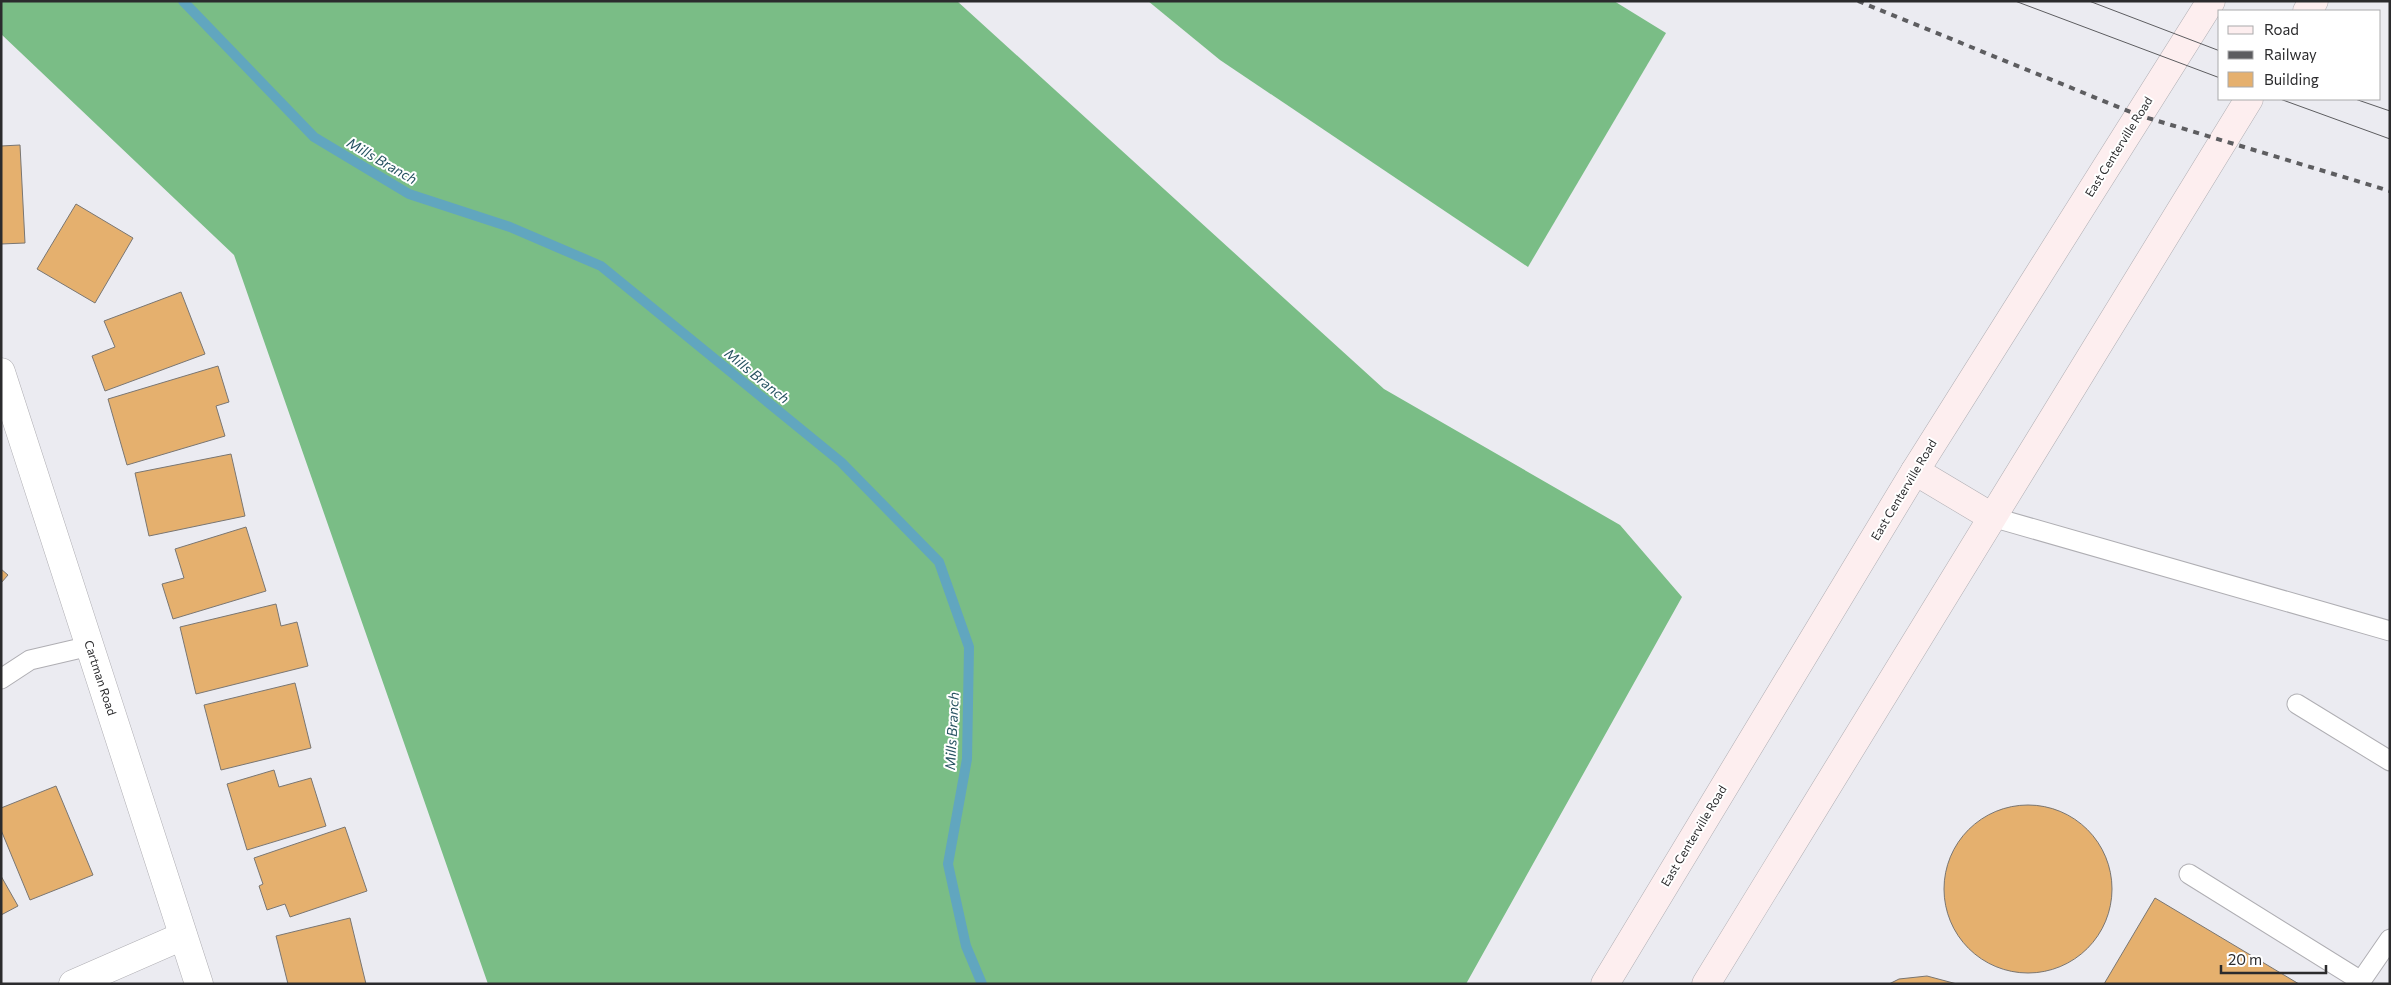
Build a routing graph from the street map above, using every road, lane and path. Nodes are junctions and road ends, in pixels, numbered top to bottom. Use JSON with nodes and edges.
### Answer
{"nodes":[{"id":1,"x":2211,"y":1,"type":"edge"},
{"id":2,"x":2248,"y":100,"type":"edge"},
{"id":3,"x":1,"y":372,"type":"edge"},
{"id":4,"x":1915,"y":471,"type":"junction"},
{"id":5,"x":1992,"y":517,"type":"junction"},
{"id":6,"x":2390,"y":632,"type":"edge"},
{"id":7,"x":90,"y":646,"type":"junction"},
{"id":8,"x":1,"y":678,"type":"edge"},
{"id":9,"x":2298,"y":704,"type":"dead end"},
{"id":10,"x":2390,"y":761,"type":"edge"},
{"id":11,"x":2189,"y":874,"type":"dead end"},
{"id":12,"x":183,"y":936,"type":"junction"},
{"id":13,"x":2390,"y":939,"type":"edge"},
{"id":14,"x":2360,"y":983,"type":"edge"},
{"id":15,"x":72,"y":984,"type":"edge"},
{"id":16,"x":199,"y":984,"type":"edge"},
{"id":17,"x":1605,"y":984,"type":"edge"},
{"id":18,"x":1706,"y":984,"type":"edge"}],
"edges":[{"from":1,"to":4,"type":"main road","name":"East Centerville Road"},
{"from":2,"to":5,"type":"main road"},
{"from":3,"to":7,"type":"street","name":"Cartman Road"},
{"from":4,"to":5,"type":"main road"},
{"from":4,"to":17,"type":"main road","name":"East Centerville Road"},
{"from":5,"to":6,"type":"lane"},
{"from":5,"to":18,"type":"main road"},
{"from":7,"to":8,"type":"lane"},
{"from":7,"to":12,"type":"street","name":"Cartman Road"},
{"from":9,"to":10,"type":"lane"},
{"from":11,"to":14,"type":"lane"},
{"from":12,"to":15,"type":"street"},
{"from":12,"to":16,"type":"street","name":"Cartman Road"},
{"from":13,"to":14,"type":"lane"}]}
